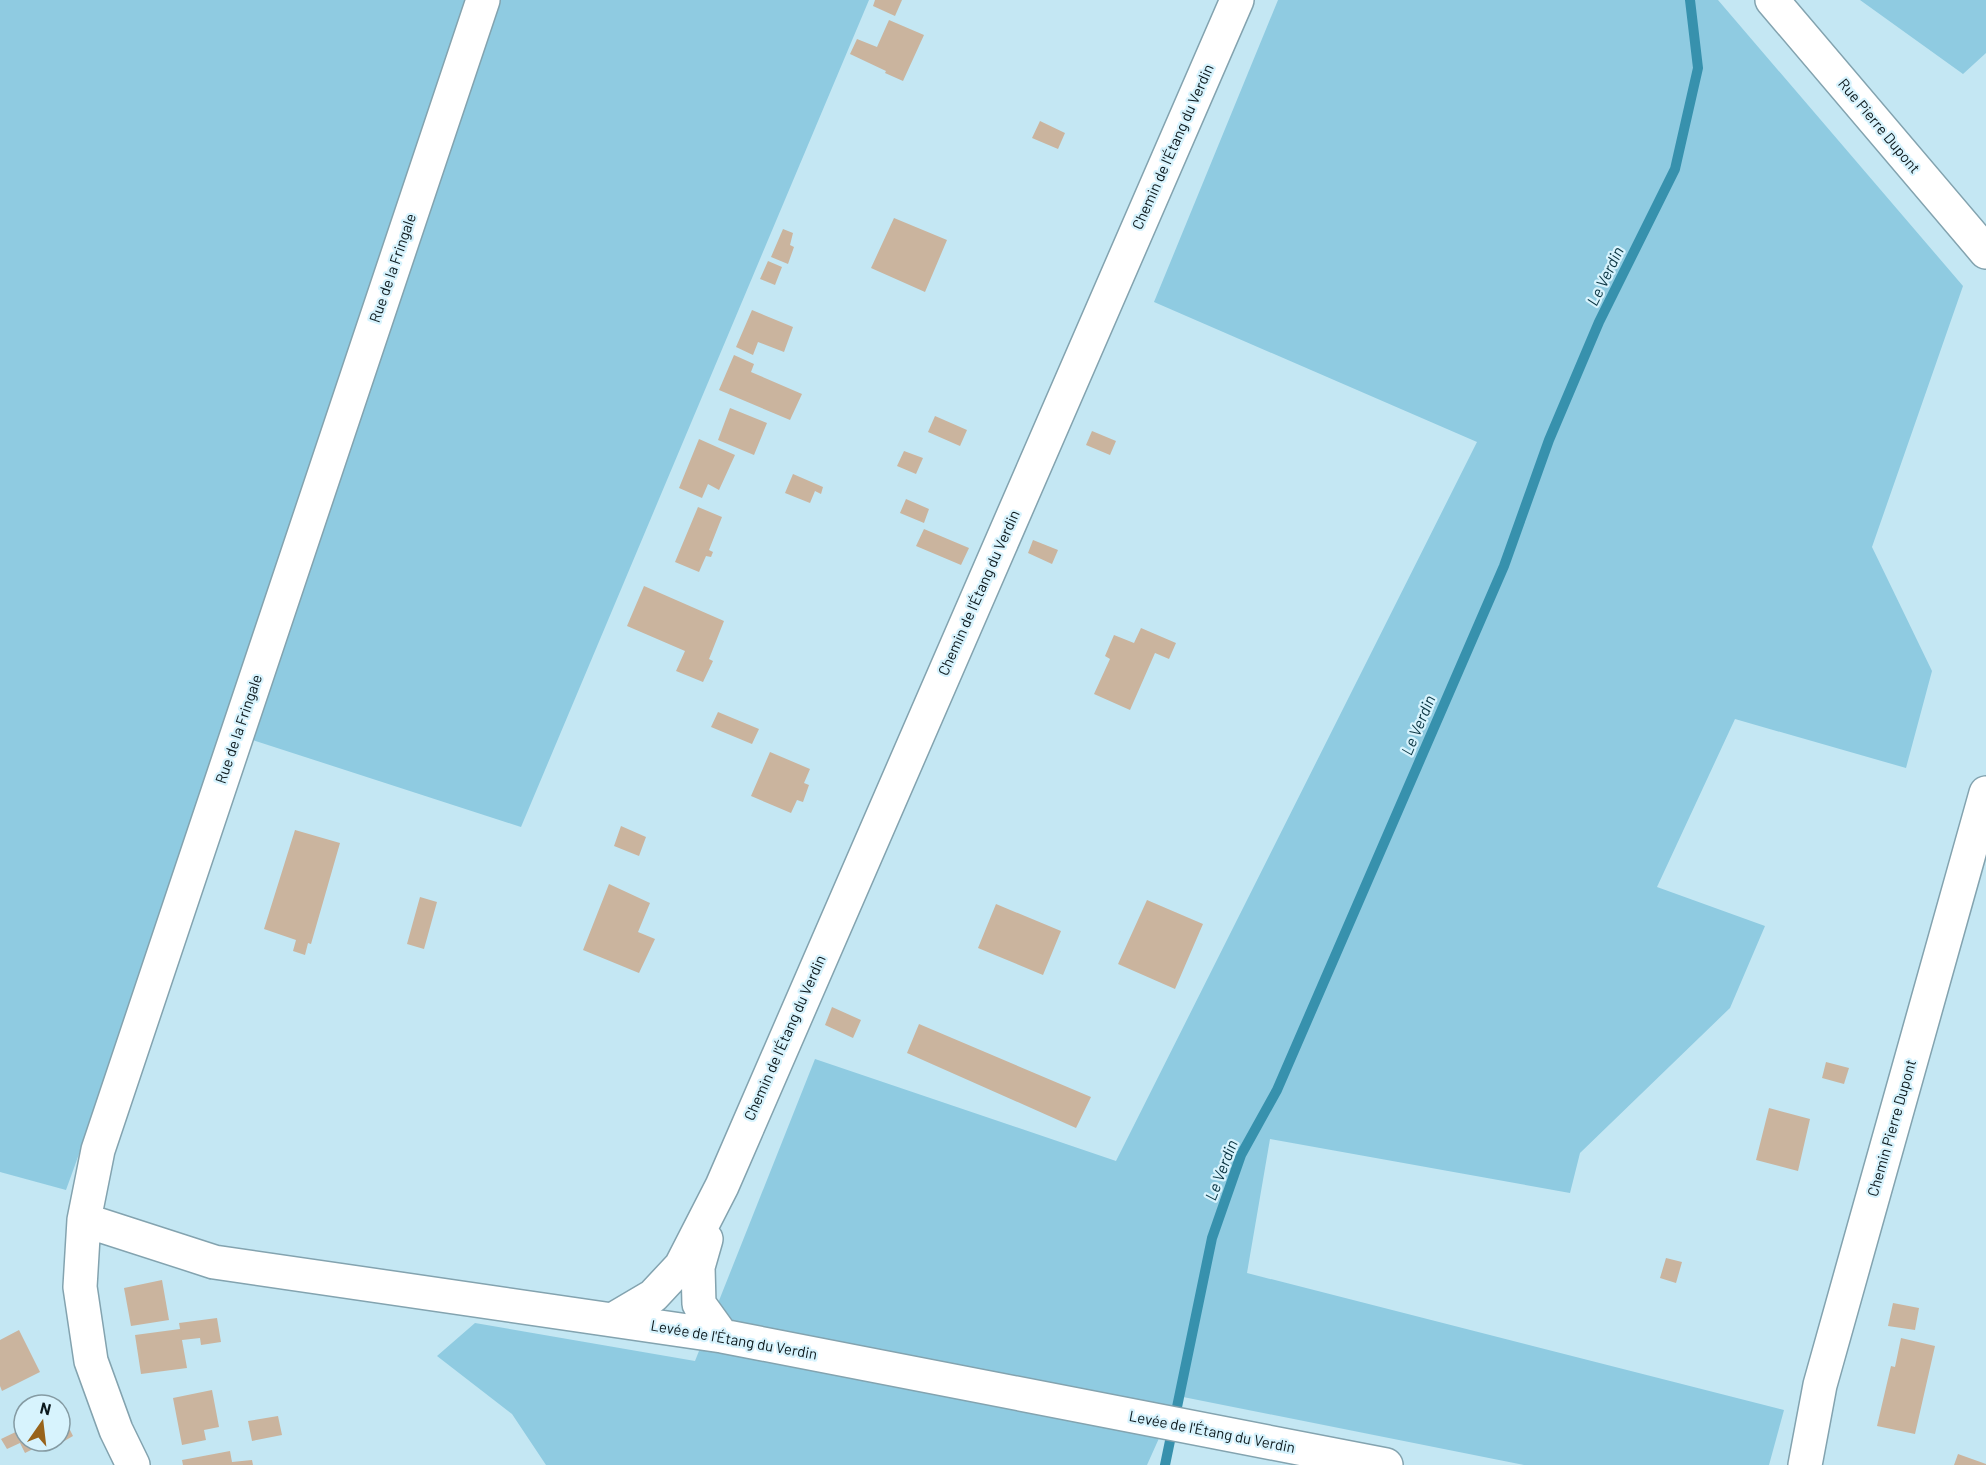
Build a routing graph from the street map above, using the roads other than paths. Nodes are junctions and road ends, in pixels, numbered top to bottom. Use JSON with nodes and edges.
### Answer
{"nodes":[{"id":1,"x":483,"y":0,"type":"edge"},
{"id":2,"x":1237,"y":0,"type":"edge"},
{"id":3,"x":1772,"y":0,"type":"edge"},
{"id":4,"x":1986,"y":252,"type":"edge"},
{"id":5,"x":1986,"y":794,"type":"edge"},
{"id":6,"x":722,"y":1186,"type":"junction"},
{"id":7,"x":84,"y":1220,"type":"junction"},
{"id":8,"x":614,"y":1319,"type":"junction"},
{"id":9,"x":722,"y":1336,"type":"junction"},
{"id":10,"x":133,"y":1465,"type":"edge"},
{"id":11,"x":1386,"y":1465,"type":"edge"},
{"id":12,"x":1805,"y":1465,"type":"edge"}],
"edges":[{"from":1,"to":7,"type":"street","name":"Rue de la Fringale"},
{"from":2,"to":6,"type":"street","name":"Chemin de l'Étang du Verdin"},
{"from":3,"to":4,"type":"street","name":"Rue Pierre Dupont"},
{"from":5,"to":12,"type":"street","name":"Chemin Pierre Dupont"},
{"from":6,"to":8,"type":"street","name":"Chemin de l'Étang du Verdin"},
{"from":6,"to":9,"type":"street","name":"Chemin de l'Étang du Verdin"},
{"from":7,"to":8,"type":"street","name":"Levée de l'Étang du Verdin"},
{"from":7,"to":10,"type":"street","name":"Rue de la Fringale"},
{"from":8,"to":9,"type":"street","name":"Levée de l'Étang du Verdin"},
{"from":9,"to":11,"type":"street","name":"Levée de l'Étang du Verdin"}]}
